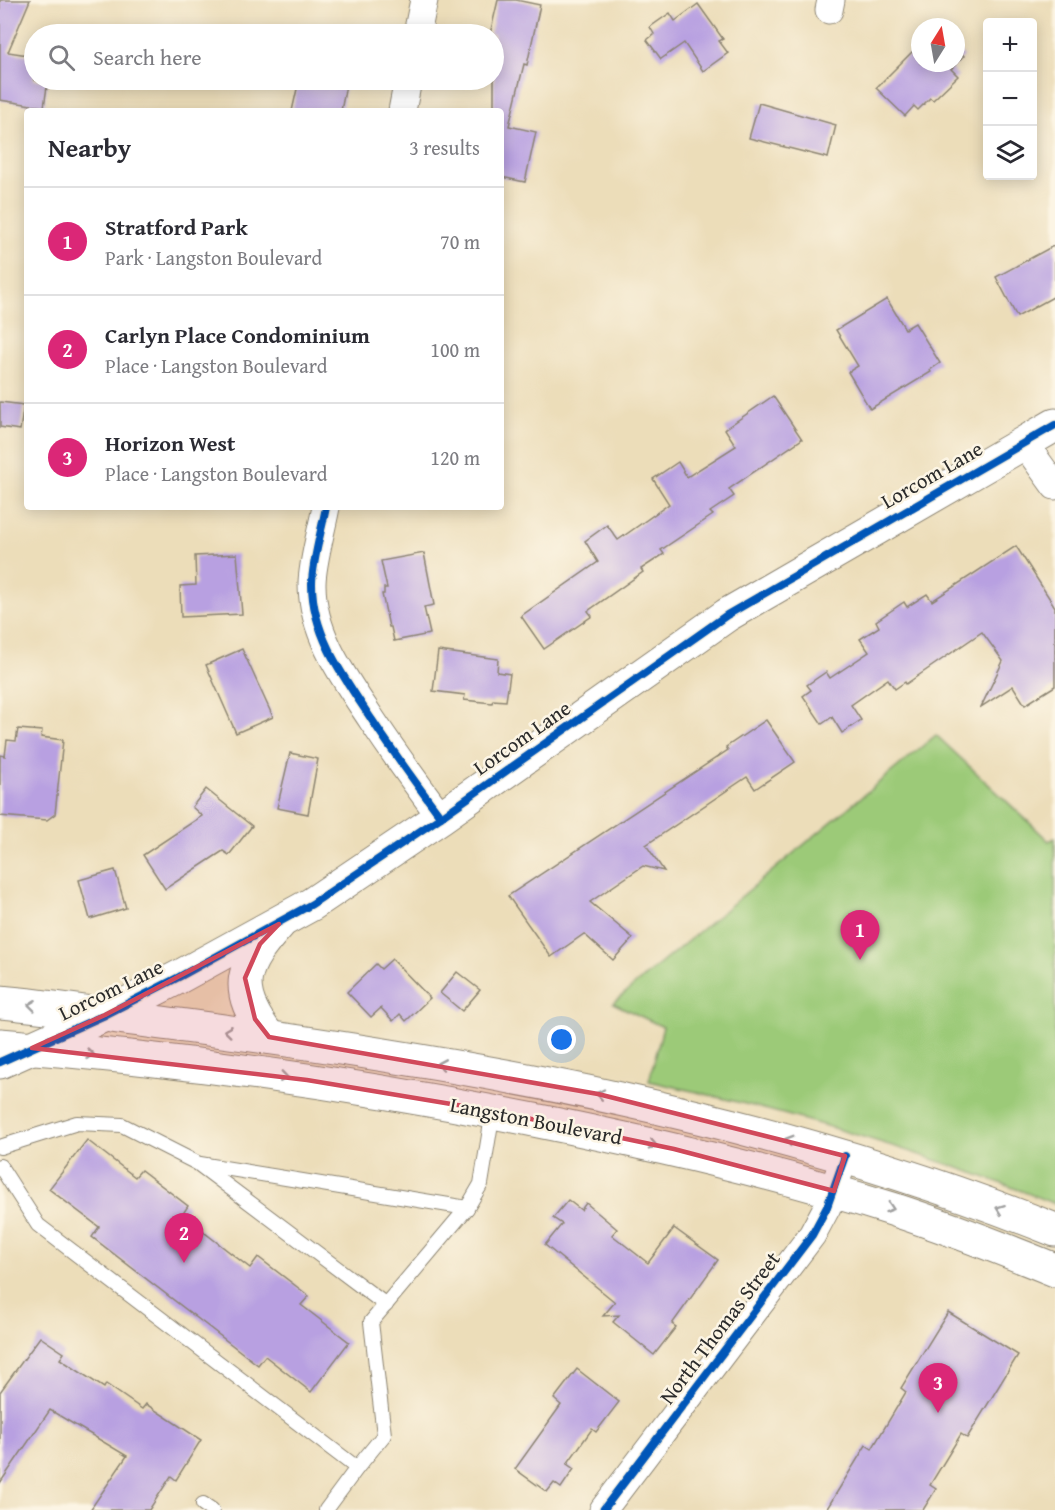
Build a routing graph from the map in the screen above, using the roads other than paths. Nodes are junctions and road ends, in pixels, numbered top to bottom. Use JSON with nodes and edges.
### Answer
{"nodes":[{"id":1,"x":424,"y":0,"type":"edge"},
{"id":2,"x":419,"y":24,"type":"edge"},
{"id":3,"x":406,"y":90,"type":"edge"},
{"id":4,"x":403,"y":108,"type":"edge"},
{"id":5,"x":1055,"y":425,"type":"edge"},
{"id":6,"x":1024,"y":443,"type":"junction"},
{"id":7,"x":1055,"y":486,"type":"edge"},
{"id":8,"x":325,"y":510,"type":"edge"},
{"id":9,"x":441,"y":817,"type":"junction"},
{"id":10,"x":279,"y":924,"type":"junction"},
{"id":11,"x":0,"y":1002,"type":"edge"},
{"id":12,"x":105,"y":1015,"type":"junction"},
{"id":13,"x":269,"y":1037,"type":"junction"},
{"id":14,"x":0,"y":1045,"type":"edge"},
{"id":15,"x":32,"y":1048,"type":"junction"},
{"id":16,"x":0,"y":1062,"type":"edge"},
{"id":17,"x":499,"y":1075,"type":"junction"},
{"id":18,"x":493,"y":1111,"type":"junction"},
{"id":19,"x":0,"y":1147,"type":"edge"},
{"id":20,"x":845,"y":1156,"type":"junction"},
{"id":21,"x":197,"y":1163,"type":"junction"},
{"id":22,"x":0,"y":1166,"type":"edge"},
{"id":23,"x":834,"y":1191,"type":"junction"},
{"id":24,"x":467,"y":1208,"type":"junction"},
{"id":25,"x":1055,"y":1230,"type":"edge"},
{"id":26,"x":1055,"y":1270,"type":"edge"},
{"id":27,"x":386,"y":1305,"type":"junction"},
{"id":28,"x":357,"y":1468,"type":"junction"},
{"id":29,"x":326,"y":1510,"type":"edge"},
{"id":30,"x":603,"y":1510,"type":"edge"}],
"edges":[{"from":1,"to":2,"type":"street"},
{"from":3,"to":4,"type":"street"},
{"from":5,"to":6,"type":"main road","name":"Lorcom Lane"},
{"from":6,"to":7,"type":"street"},
{"from":6,"to":9,"type":"main road","name":"Lorcom Lane"},
{"from":8,"to":9,"type":"street"},
{"from":9,"to":10,"type":"main road","name":"Lorcom Lane"},
{"from":10,"to":12,"type":"main road","name":"Lorcom Lane"},
{"from":10,"to":13,"type":"main road"},
{"from":12,"to":11,"type":"main road","name":"Langston Boulevard","one_way":true},
{"from":13,"to":12,"type":"main road","name":"Langston Boulevard","one_way":true},
{"from":12,"to":15,"type":"main road","name":"Lorcom Lane"},
{"from":17,"to":13,"type":"main road","name":"Langston Boulevard","one_way":true},
{"from":14,"to":15,"type":"main road","name":"Langston Boulevard"},
{"from":15,"to":16,"type":"main road","name":"Lorcom Lane"},
{"from":15,"to":18,"type":"main road","name":"Langston Boulevard","one_way":true},
{"from":17,"to":18,"type":"main road"},
{"from":20,"to":17,"type":"main road","name":"Langston Boulevard","one_way":true},
{"from":18,"to":23,"type":"main road","name":"Langston Boulevard","one_way":true},
{"from":18,"to":24,"type":"lane"},
{"from":19,"to":21,"type":"lane"},
{"from":20,"to":23,"type":"street","name":"North Thomas Street"},
{"from":25,"to":20,"type":"main road","name":"Langston Boulevard","one_way":true},
{"from":21,"to":24,"type":"lane"},
{"from":21,"to":27,"type":"lane"},
{"from":22,"to":28,"type":"lane"},
{"from":23,"to":26,"type":"main road","name":"Langston Boulevard","one_way":true},
{"from":23,"to":30,"type":"street","name":"North Thomas Street"},
{"from":24,"to":27,"type":"lane"},
{"from":27,"to":28,"type":"lane"},
{"from":28,"to":29,"type":"lane"}]}
